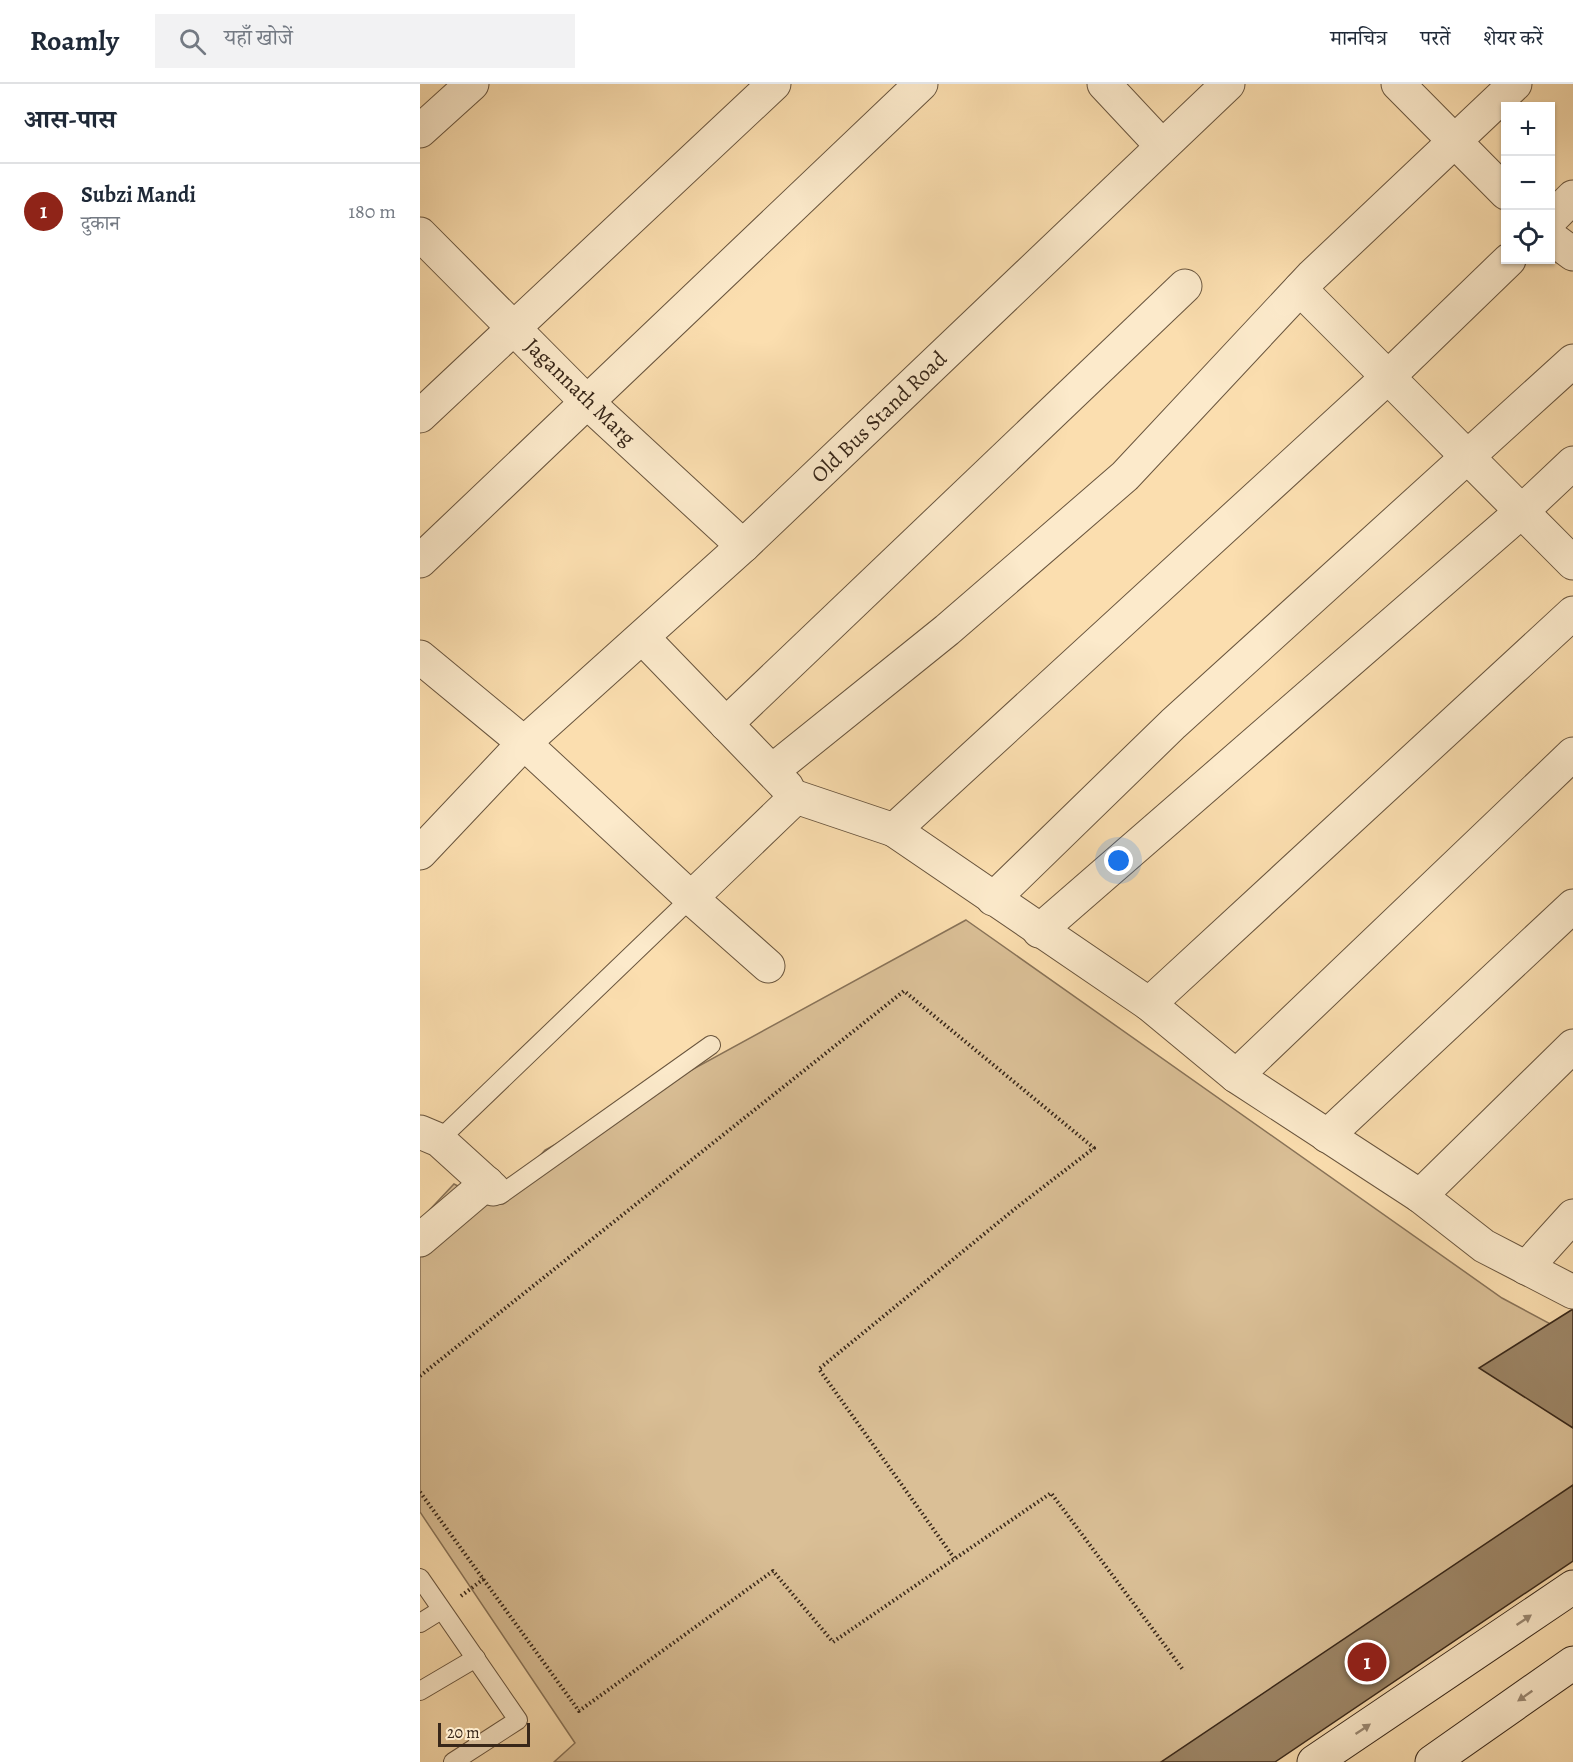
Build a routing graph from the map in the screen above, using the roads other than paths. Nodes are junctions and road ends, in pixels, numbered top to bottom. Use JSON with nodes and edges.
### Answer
{"nodes":[{"id":1,"x":472,"y":84,"type":"edge"},
{"id":2,"x":774,"y":84,"type":"edge"},
{"id":3,"x":921,"y":84,"type":"edge"},
{"id":4,"x":1104,"y":84,"type":"edge"},
{"id":5,"x":1228,"y":84,"type":"edge"},
{"id":6,"x":1398,"y":84,"type":"edge"},
{"id":7,"x":1515,"y":84,"type":"edge"},
{"id":8,"x":420,"y":131,"type":"edge"},
{"id":9,"x":1456,"y":140,"type":"junction"},
{"id":10,"x":1162,"y":146,"type":"junction"},
{"id":11,"x":1501,"y":188,"type":"edge"},
{"id":12,"x":1573,"y":197,"type":"edge"},
{"id":13,"x":1555,"y":215,"type":"edge"},
{"id":14,"x":420,"y":234,"type":"edge"},
{"id":15,"x":1555,"y":240,"type":"edge"},
{"id":16,"x":1573,"y":254,"type":"edge"},
{"id":17,"x":1505,"y":264,"type":"edge"},
{"id":18,"x":1185,"y":286,"type":"dead end"},
{"id":19,"x":1300,"y":289,"type":"junction"},
{"id":20,"x":513,"y":326,"type":"junction"},
{"id":21,"x":1573,"y":361,"type":"edge"},
{"id":22,"x":1388,"y":376,"type":"junction"},
{"id":23,"x":588,"y":402,"type":"junction"},
{"id":24,"x":420,"y":416,"type":"edge"},
{"id":25,"x":1467,"y":455,"type":"junction"},
{"id":26,"x":1573,"y":463,"type":"edge"},
{"id":27,"x":1521,"y":512,"type":"junction"},
{"id":28,"x":743,"y":546,"type":"junction"},
{"id":29,"x":420,"y":561,"type":"edge"},
{"id":30,"x":1573,"y":563,"type":"edge"},
{"id":31,"x":1573,"y":613,"type":"edge"},
{"id":32,"x":643,"y":638,"type":"junction"},
{"id":33,"x":420,"y":657,"type":"edge"},
{"id":34,"x":726,"y":724,"type":"junction"},
{"id":35,"x":524,"y":743,"type":"junction"},
{"id":36,"x":1573,"y":754,"type":"edge"},
{"id":37,"x":772,"y":771,"type":"junction"},
{"id":38,"x":796,"y":797,"type":"junction"},
{"id":39,"x":894,"y":830,"type":"junction"},
{"id":40,"x":420,"y":853,"type":"edge"},
{"id":41,"x":691,"y":898,"type":"junction"},
{"id":42,"x":993,"y":899,"type":"junction"},
{"id":43,"x":1573,"y":906,"type":"edge"},
{"id":44,"x":1039,"y":931,"type":"junction"},
{"id":45,"x":768,"y":966,"type":"dead end"},
{"id":46,"x":1149,"y":1004,"type":"junction"},
{"id":47,"x":711,"y":1045,"type":"dead end"},
{"id":48,"x":1573,"y":1046,"type":"edge"},
{"id":49,"x":1236,"y":1076,"type":"junction"},
{"id":50,"x":430,"y":1136,"type":"edge"},
{"id":51,"x":1327,"y":1136,"type":"junction"},
{"id":52,"x":490,"y":1186,"type":"junction"},
{"id":53,"x":1420,"y":1196,"type":"junction"},
{"id":54,"x":1573,"y":1216,"type":"edge"},
{"id":55,"x":420,"y":1240,"type":"edge"},
{"id":56,"x":1526,"y":1268,"type":"junction"},
{"id":57,"x":1573,"y":1292,"type":"edge"},
{"id":58,"x":420,"y":1578,"type":"edge"},
{"id":59,"x":1573,"y":1587,"type":"edge"},
{"id":60,"x":441,"y":1610,"type":"junction"},
{"id":61,"x":420,"y":1623,"type":"edge"},
{"id":62,"x":476,"y":1658,"type":"junction"},
{"id":63,"x":1573,"y":1663,"type":"edge"},
{"id":64,"x":420,"y":1691,"type":"edge"},
{"id":65,"x":453,"y":1762,"type":"edge"},
{"id":66,"x":1314,"y":1762,"type":"edge"},
{"id":67,"x":1432,"y":1762,"type":"edge"}],
"edges":[{"from":1,"to":8,"type":"street"},
{"from":2,"to":20,"type":"street"},
{"from":3,"to":23,"type":"street"},
{"from":4,"to":10,"type":"street"},
{"from":5,"to":10,"type":"street","name":"Old Bus Stand Road"},
{"from":6,"to":9,"type":"street"},
{"from":7,"to":9,"type":"street"},
{"from":9,"to":11,"type":"street"},
{"from":9,"to":19,"type":"street"},
{"from":10,"to":28,"type":"street","name":"Old Bus Stand Road"},
{"from":12,"to":13,"type":"street"},
{"from":14,"to":20,"type":"street","name":"Jagannath Marg"},
{"from":15,"to":16,"type":"street"},
{"from":17,"to":22,"type":"street"},
{"from":18,"to":34,"type":"street"},
{"from":19,"to":22,"type":"street"},
{"from":19,"to":37,"type":"street"},
{"from":20,"to":23,"type":"street","name":"Jagannath Marg"},
{"from":20,"to":24,"type":"street"},
{"from":21,"to":25,"type":"street"},
{"from":22,"to":25,"type":"street"},
{"from":22,"to":39,"type":"street"},
{"from":23,"to":28,"type":"street","name":"Jagannath Marg"},
{"from":23,"to":29,"type":"street"},
{"from":25,"to":27,"type":"street"},
{"from":25,"to":42,"type":"street"},
{"from":26,"to":27,"type":"street"},
{"from":27,"to":30,"type":"street"},
{"from":27,"to":44,"type":"street"},
{"from":28,"to":32,"type":"street","name":"Old Bus Stand Road"},
{"from":31,"to":46,"type":"street"},
{"from":32,"to":34,"type":"street"},
{"from":32,"to":35,"type":"street","name":"Old Bus Stand Road"},
{"from":33,"to":35,"type":"street"},
{"from":34,"to":37,"type":"street"},
{"from":35,"to":40,"type":"street","name":"Old Bus Stand Road"},
{"from":35,"to":41,"type":"street"},
{"from":36,"to":49,"type":"street"},
{"from":37,"to":38,"type":"street"},
{"from":38,"to":39,"type":"street"},
{"from":38,"to":41,"type":"street"},
{"from":39,"to":42,"type":"street"},
{"from":41,"to":45,"type":"street"},
{"from":41,"to":50,"type":"lane"},
{"from":42,"to":44,"type":"street"},
{"from":43,"to":51,"type":"street"},
{"from":44,"to":46,"type":"street"},
{"from":46,"to":49,"type":"street"},
{"from":47,"to":52,"type":"lane"},
{"from":48,"to":53,"type":"street"},
{"from":49,"to":51,"type":"street"},
{"from":50,"to":52,"type":"street"},
{"from":51,"to":53,"type":"street"},
{"from":52,"to":55,"type":"street"},
{"from":53,"to":56,"type":"street"},
{"from":54,"to":56,"type":"street"},
{"from":56,"to":57,"type":"street"},
{"from":58,"to":60,"type":"lane"},
{"from":66,"to":59,"type":"street","one_way":true},
{"from":60,"to":61,"type":"lane"},
{"from":60,"to":62,"type":"lane"},
{"from":62,"to":64,"type":"lane"},
{"from":62,"to":65,"type":"lane"},
{"from":63,"to":67,"type":"street","one_way":true}]}
